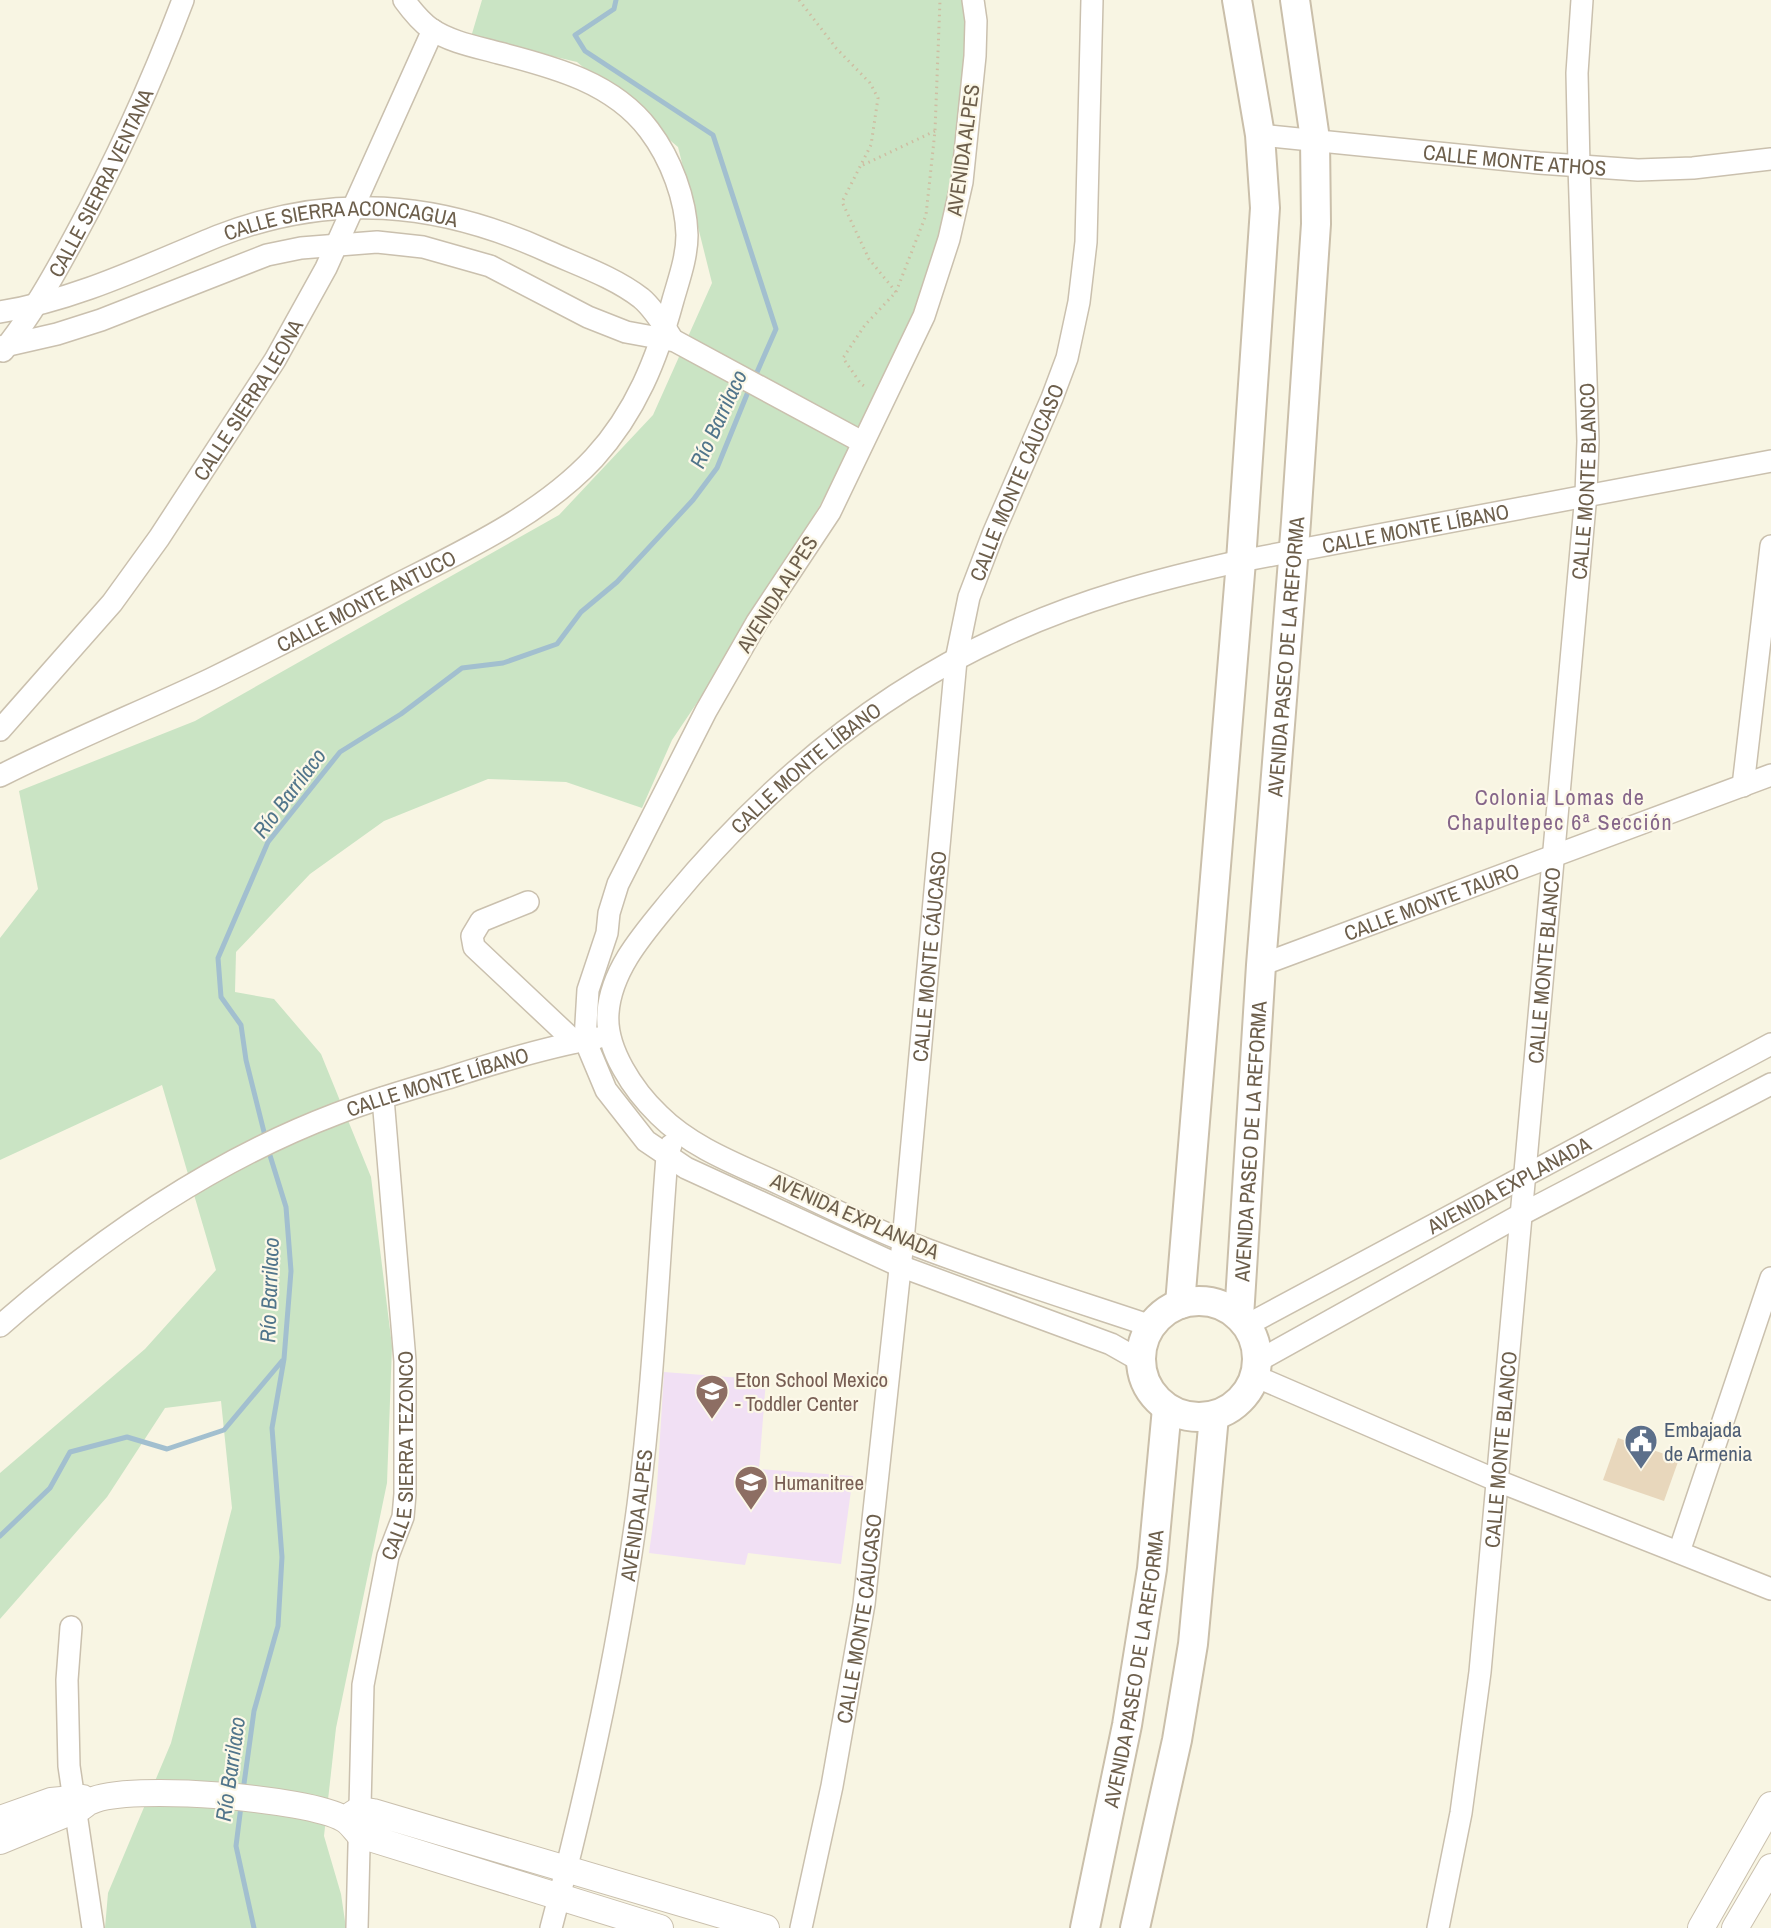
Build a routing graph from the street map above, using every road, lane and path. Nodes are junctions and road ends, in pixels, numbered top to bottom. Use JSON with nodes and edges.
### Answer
{"nodes":[{"id":1,"x":183,"y":0,"type":"edge"},
{"id":2,"x":404,"y":0,"type":"edge"},
{"id":3,"x":799,"y":0,"type":"edge"},
{"id":4,"x":940,"y":0,"type":"edge"},
{"id":5,"x":973,"y":0,"type":"edge"},
{"id":6,"x":1092,"y":0,"type":"edge"},
{"id":7,"x":1237,"y":0,"type":"edge"},
{"id":8,"x":1294,"y":0,"type":"edge"},
{"id":9,"x":1582,"y":0,"type":"edge"},
{"id":10,"x":433,"y":30,"type":"junction"},
{"id":11,"x":935,"y":131,"type":"junction"},
{"id":12,"x":1260,"y":135,"type":"junction"},
{"id":13,"x":1315,"y":138,"type":"junction"},
{"id":14,"x":1771,"y":159,"type":"edge"},
{"id":15,"x":862,"y":166,"type":"junction"},
{"id":16,"x":1579,"y":166,"type":"junction"},
{"id":17,"x":356,"y":206,"type":"junction"},
{"id":18,"x":335,"y":244,"type":"junction"},
{"id":19,"x":896,"y":292,"type":"junction"},
{"id":20,"x":36,"y":305,"type":"junction"},
{"id":21,"x":0,"y":312,"type":"edge"},
{"id":22,"x":672,"y":339,"type":"junction"},
{"id":23,"x":2,"y":349,"type":"edge"},
{"id":24,"x":884,"y":398,"type":"junction"},
{"id":25,"x":862,"y":442,"type":"junction"},
{"id":26,"x":1771,"y":461,"type":"edge"},
{"id":27,"x":1586,"y":494,"type":"junction"},
{"id":28,"x":1771,"y":546,"type":"edge"},
{"id":29,"x":1294,"y":551,"type":"junction"},
{"id":30,"x":1241,"y":561,"type":"junction"},
{"id":31,"x":956,"y":660,"type":"junction"},
{"id":32,"x":0,"y":730,"type":"edge"},
{"id":33,"x":1771,"y":775,"type":"edge"},
{"id":34,"x":0,"y":776,"type":"edge"},
{"id":35,"x":1743,"y":786,"type":"junction"},
{"id":36,"x":1554,"y":856,"type":"junction"},
{"id":37,"x":528,"y":902,"type":"dead end"},
{"id":38,"x":608,"y":933,"type":"junction"},
{"id":39,"x":632,"y":951,"type":"junction"},
{"id":40,"x":1261,"y":965,"type":"junction"},
{"id":41,"x":608,"y":1035,"type":"junction"},
{"id":42,"x":580,"y":1041,"type":"junction"},
{"id":43,"x":1771,"y":1044,"type":"edge"},
{"id":44,"x":1771,"y":1084,"type":"edge"},
{"id":45,"x":383,"y":1098,"type":"junction"},
{"id":46,"x":676,"y":1130,"type":"junction"},
{"id":47,"x":667,"y":1156,"type":"junction"},
{"id":48,"x":1525,"y":1174,"type":"junction"},
{"id":49,"x":1522,"y":1214,"type":"junction"},
{"id":50,"x":903,"y":1241,"type":"junction"},
{"id":51,"x":900,"y":1266,"type":"junction"},
{"id":52,"x":1771,"y":1278,"type":"edge"},
{"id":53,"x":1180,"y":1304,"type":"junction"},
{"id":54,"x":1243,"y":1321,"type":"junction"},
{"id":55,"x":0,"y":1326,"type":"edge"},
{"id":56,"x":1151,"y":1326,"type":"junction"},
{"id":57,"x":1141,"y":1361,"type":"junction"},
{"id":58,"x":1257,"y":1369,"type":"junction"},
{"id":59,"x":1167,"y":1408,"type":"junction"},
{"id":60,"x":1214,"y":1416,"type":"junction"},
{"id":61,"x":1498,"y":1481,"type":"junction"},
{"id":62,"x":1679,"y":1552,"type":"junction"},
{"id":63,"x":1771,"y":1589,"type":"edge"},
{"id":64,"x":71,"y":1627,"type":"dead end"},
{"id":65,"x":79,"y":1803,"type":"junction"},
{"id":66,"x":1771,"y":1805,"type":"edge"},
{"id":67,"x":0,"y":1819,"type":"edge"},
{"id":68,"x":355,"y":1821,"type":"junction"},
{"id":69,"x":0,"y":1841,"type":"edge"},
{"id":70,"x":1771,"y":1867,"type":"edge"},
{"id":71,"x":567,"y":1868,"type":"junction"},
{"id":72,"x":559,"y":1898,"type":"junction"},
{"id":73,"x":93,"y":1928,"type":"edge"},
{"id":74,"x":357,"y":1928,"type":"edge"},
{"id":75,"x":551,"y":1928,"type":"edge"},
{"id":76,"x":660,"y":1928,"type":"edge"},
{"id":77,"x":766,"y":1928,"type":"edge"},
{"id":78,"x":801,"y":1928,"type":"edge"},
{"id":79,"x":1085,"y":1928,"type":"edge"},
{"id":80,"x":1135,"y":1928,"type":"edge"},
{"id":81,"x":1438,"y":1928,"type":"edge"},
{"id":82,"x":1701,"y":1928,"type":"edge"},
{"id":83,"x":1735,"y":1928,"type":"edge"}],
"edges":[{"from":1,"to":20,"type":"street","name":"CALLE SIERRA VENTANA"},
{"from":2,"to":10,"type":"street"},
{"from":3,"to":15,"type":"path"},
{"from":4,"to":11,"type":"path"},
{"from":5,"to":24,"type":"street","name":"AVENIDA ALPES"},
{"from":6,"to":31,"type":"street","name":"CALLE MONTE CÁUCASO"},
{"from":7,"to":12,"type":"main road"},
{"from":8,"to":13,"type":"main road","name":"AVENIDA PASEO DE LA REFORMA"},
{"from":9,"to":16,"type":"street","name":"CALLE MONTE BLANCO"},
{"from":10,"to":17,"type":"street","name":"CALLE SIERRA LEONA"},
{"from":10,"to":22,"type":"street","name":"CALLE MONTE ANTUCO"},
{"from":11,"to":15,"type":"path"},
{"from":11,"to":19,"type":"path"},
{"from":12,"to":13,"type":"street","name":"CALLE MONTE ATHOS"},
{"from":12,"to":30,"type":"main road"},
{"from":13,"to":16,"type":"street","name":"CALLE MONTE ATHOS"},
{"from":13,"to":29,"type":"main road","name":"AVENIDA PASEO DE LA REFORMA"},
{"from":14,"to":16,"type":"street","name":"CALLE MONTE ATHOS"},
{"from":15,"to":19,"type":"path"},
{"from":16,"to":27,"type":"street","name":"CALLE MONTE BLANCO"},
{"from":17,"to":18,"type":"street","name":"CALLE SIERRA LEONA"},
{"from":17,"to":20,"type":"street","name":"CALLE SIERRA ACONCAGUA"},
{"from":17,"to":22,"type":"street","name":"CALLE SIERRA ACONCAGUA"},
{"from":18,"to":22,"type":"street","name":"CALLE SIERRA ACONCAGUA"},
{"from":18,"to":23,"type":"street","name":"CALLE SIERRA ACONCAGUA"},
{"from":18,"to":32,"type":"street","name":"CALLE SIERRA LEONA"},
{"from":19,"to":24,"type":"path"},
{"from":20,"to":21,"type":"street","name":"CALLE SIERRA ACONCAGUA"},
{"from":20,"to":23,"type":"street","name":"CALLE SIERRA VENTANA"},
{"from":22,"to":25,"type":"street","name":"CALLE SIERRA ACONCAGUA"},
{"from":22,"to":34,"type":"street","name":"CALLE MONTE ANTUCO"},
{"from":24,"to":25,"type":"street","name":"AVENIDA ALPES"},
{"from":25,"to":38,"type":"street","name":"AVENIDA ALPES"},
{"from":26,"to":27,"type":"street","name":"CALLE MONTE LÍBANO"},
{"from":27,"to":29,"type":"street","name":"CALLE MONTE LÍBANO"},
{"from":27,"to":36,"type":"street","name":"CALLE MONTE BLANCO"},
{"from":28,"to":35,"type":"street"},
{"from":29,"to":30,"type":"street","name":"CALLE MONTE LÍBANO"},
{"from":29,"to":40,"type":"main road","name":"AVENIDA PASEO DE LA REFORMA"},
{"from":30,"to":31,"type":"street","name":"CALLE MONTE LÍBANO"},
{"from":30,"to":53,"type":"main road"},
{"from":31,"to":39,"type":"street","name":"CALLE MONTE LÍBANO"},
{"from":31,"to":50,"type":"street","name":"CALLE MONTE CÁUCASO"},
{"from":33,"to":35,"type":"street","name":"CALLE MONTE TAURO"},
{"from":35,"to":36,"type":"street","name":"CALLE MONTE TAURO"},
{"from":36,"to":40,"type":"street","name":"CALLE MONTE TAURO"},
{"from":36,"to":48,"type":"street","name":"CALLE MONTE BLANCO"},
{"from":37,"to":42,"type":"street"},
{"from":38,"to":39,"type":"street"},
{"from":38,"to":42,"type":"street","name":"AVENIDA ALPES"},
{"from":39,"to":41,"type":"street","name":"CALLE MONTE LÍBANO"},
{"from":40,"to":54,"type":"main road","name":"AVENIDA PASEO DE LA REFORMA"},
{"from":41,"to":42,"type":"street","name":"CALLE MONTE LÍBANO"},
{"from":41,"to":46,"type":"street","name":"AVENIDA EXPLANADA"},
{"from":42,"to":45,"type":"street","name":"CALLE MONTE LÍBANO"},
{"from":42,"to":47,"type":"street","name":"AVENIDA ALPES"},
{"from":43,"to":48,"type":"street","name":"AVENIDA EXPLANADA"},
{"from":44,"to":49,"type":"street","name":"AVENIDA EXPLANADA"},
{"from":45,"to":55,"type":"street","name":"CALLE MONTE LÍBANO"},
{"from":45,"to":68,"type":"street","name":"CALLE SIERRA TEZONCO"},
{"from":46,"to":47,"type":"street","name":"AVENIDA ALPES"},
{"from":46,"to":50,"type":"street","name":"AVENIDA EXPLANADA"},
{"from":47,"to":51,"type":"street","name":"AVENIDA EXPLANADA"},
{"from":47,"to":71,"type":"street","name":"AVENIDA ALPES"},
{"from":48,"to":49,"type":"street","name":"CALLE MONTE BLANCO"},
{"from":48,"to":54,"type":"street","name":"AVENIDA EXPLANADA"},
{"from":49,"to":58,"type":"street","name":"AVENIDA EXPLANADA"},
{"from":49,"to":61,"type":"street","name":"CALLE MONTE BLANCO"},
{"from":50,"to":51,"type":"street","name":"CALLE MONTE CÁUCASO"},
{"from":50,"to":56,"type":"street","name":"AVENIDA EXPLANADA"},
{"from":51,"to":57,"type":"street","name":"AVENIDA EXPLANADA"},
{"from":51,"to":78,"type":"street","name":"CALLE MONTE CÁUCASO"},
{"from":52,"to":62,"type":"street"},
{"from":53,"to":54,"type":"main road"},
{"from":53,"to":56,"type":"main road"},
{"from":54,"to":58,"type":"main road"},
{"from":56,"to":57,"type":"main road"},
{"from":57,"to":59,"type":"main road"},
{"from":58,"to":60,"type":"main road"},
{"from":58,"to":61,"type":"street"},
{"from":59,"to":60,"type":"main road"},
{"from":59,"to":79,"type":"main road","name":"AVENIDA PASEO DE LA REFORMA"},
{"from":60,"to":80,"type":"main road"},
{"from":61,"to":62,"type":"street"},
{"from":61,"to":81,"type":"street","name":"CALLE MONTE BLANCO"},
{"from":62,"to":63,"type":"street"},
{"from":64,"to":65,"type":"street"},
{"from":65,"to":67,"type":"street"},
{"from":65,"to":68,"type":"street"},
{"from":65,"to":69,"type":"street"},
{"from":65,"to":73,"type":"street"},
{"from":66,"to":82,"type":"street"},
{"from":68,"to":71,"type":"street"},
{"from":68,"to":72,"type":"street"},
{"from":68,"to":74,"type":"street","name":"CALLE SIERRA TEZONCO"},
{"from":70,"to":83,"type":"street"},
{"from":71,"to":72,"type":"street","name":"AVENIDA ALPES"},
{"from":71,"to":77,"type":"street"},
{"from":72,"to":75,"type":"street","name":"AVENIDA ALPES"},
{"from":72,"to":76,"type":"street"}]}
